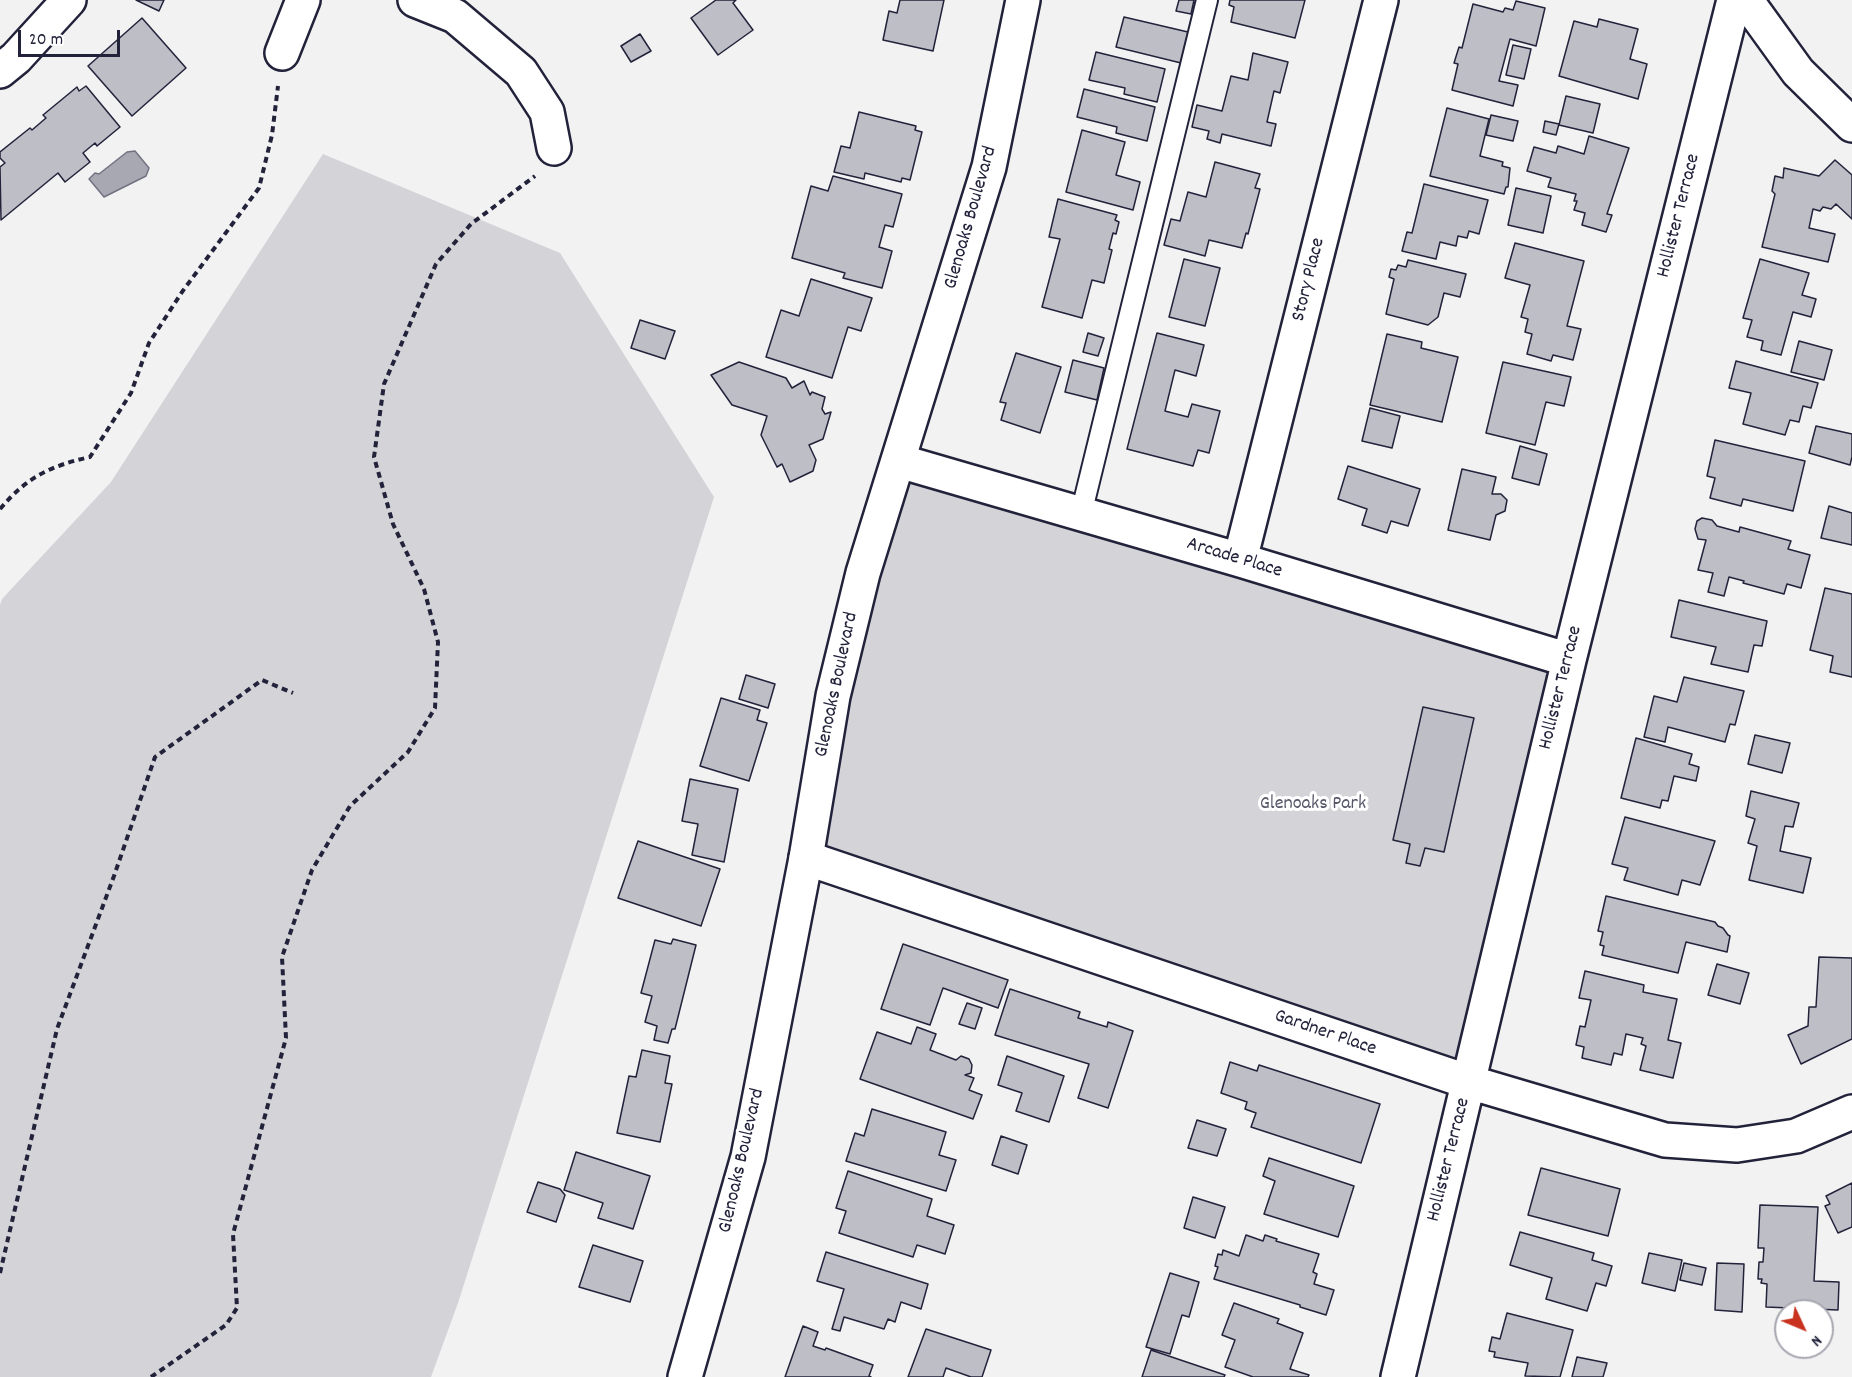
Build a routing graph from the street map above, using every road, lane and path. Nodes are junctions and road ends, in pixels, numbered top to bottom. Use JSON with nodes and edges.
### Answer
{"nodes":[{"id":1,"x":69,"y":0,"type":"edge"},
{"id":2,"x":303,"y":0,"type":"edge"},
{"id":3,"x":415,"y":0,"type":"edge"},
{"id":4,"x":1023,"y":0,"type":"edge"},
{"id":5,"x":1207,"y":0,"type":"edge"},
{"id":6,"x":1381,"y":0,"type":"edge"},
{"id":7,"x":1734,"y":0,"type":"edge"},
{"id":8,"x":1746,"y":0,"type":"edge"},
{"id":9,"x":282,"y":53,"type":"joint"},
{"id":10,"x":0,"y":71,"type":"edge"},
{"id":11,"x":1852,"y":125,"type":"edge"},
{"id":12,"x":554,"y":148,"type":"joint"},
{"id":13,"x":899,"y":461,"type":"junction"},
{"id":14,"x":0,"y":509,"type":"edge"},
{"id":15,"x":1081,"y":514,"type":"junction"},
{"id":16,"x":1240,"y":560,"type":"junction"},
{"id":17,"x":1569,"y":660,"type":"junction"},
{"id":18,"x":293,"y":693,"type":"dead end"},
{"id":19,"x":806,"y":858,"type":"junction"},
{"id":20,"x":1469,"y":1082,"type":"junction"},
{"id":21,"x":1852,"y":1112,"type":"edge"},
{"id":22,"x":0,"y":1273,"type":"edge"},
{"id":23,"x":150,"y":1377,"type":"edge"},
{"id":24,"x":685,"y":1377,"type":"edge"},
{"id":25,"x":1398,"y":1377,"type":"edge"}],
"edges":[{"from":1,"to":10,"type":"street"},
{"from":2,"to":9,"type":"street"},
{"from":3,"to":12,"type":"street"},
{"from":4,"to":13,"type":"street","name":"Glenoaks Boulevard"},
{"from":5,"to":15,"type":"lane"},
{"from":6,"to":16,"type":"street","name":"Story Place"},
{"from":7,"to":17,"type":"street","name":"Hollister Terrace"},
{"from":8,"to":11,"type":"street"},
{"from":9,"to":14,"type":"path"},
{"from":12,"to":23,"type":"path"},
{"from":13,"to":15,"type":"street","name":"Arcade Place"},
{"from":13,"to":19,"type":"street","name":"Glenoaks Boulevard"},
{"from":15,"to":16,"type":"street","name":"Arcade Place"},
{"from":16,"to":17,"type":"street","name":"Arcade Place"},
{"from":17,"to":20,"type":"street","name":"Hollister Terrace"},
{"from":18,"to":22,"type":"path"},
{"from":19,"to":20,"type":"street","name":"Gardner Place"},
{"from":19,"to":24,"type":"street","name":"Glenoaks Boulevard"},
{"from":20,"to":21,"type":"street","name":"Gardner Place"},
{"from":20,"to":25,"type":"street","name":"Hollister Terrace"}]}
